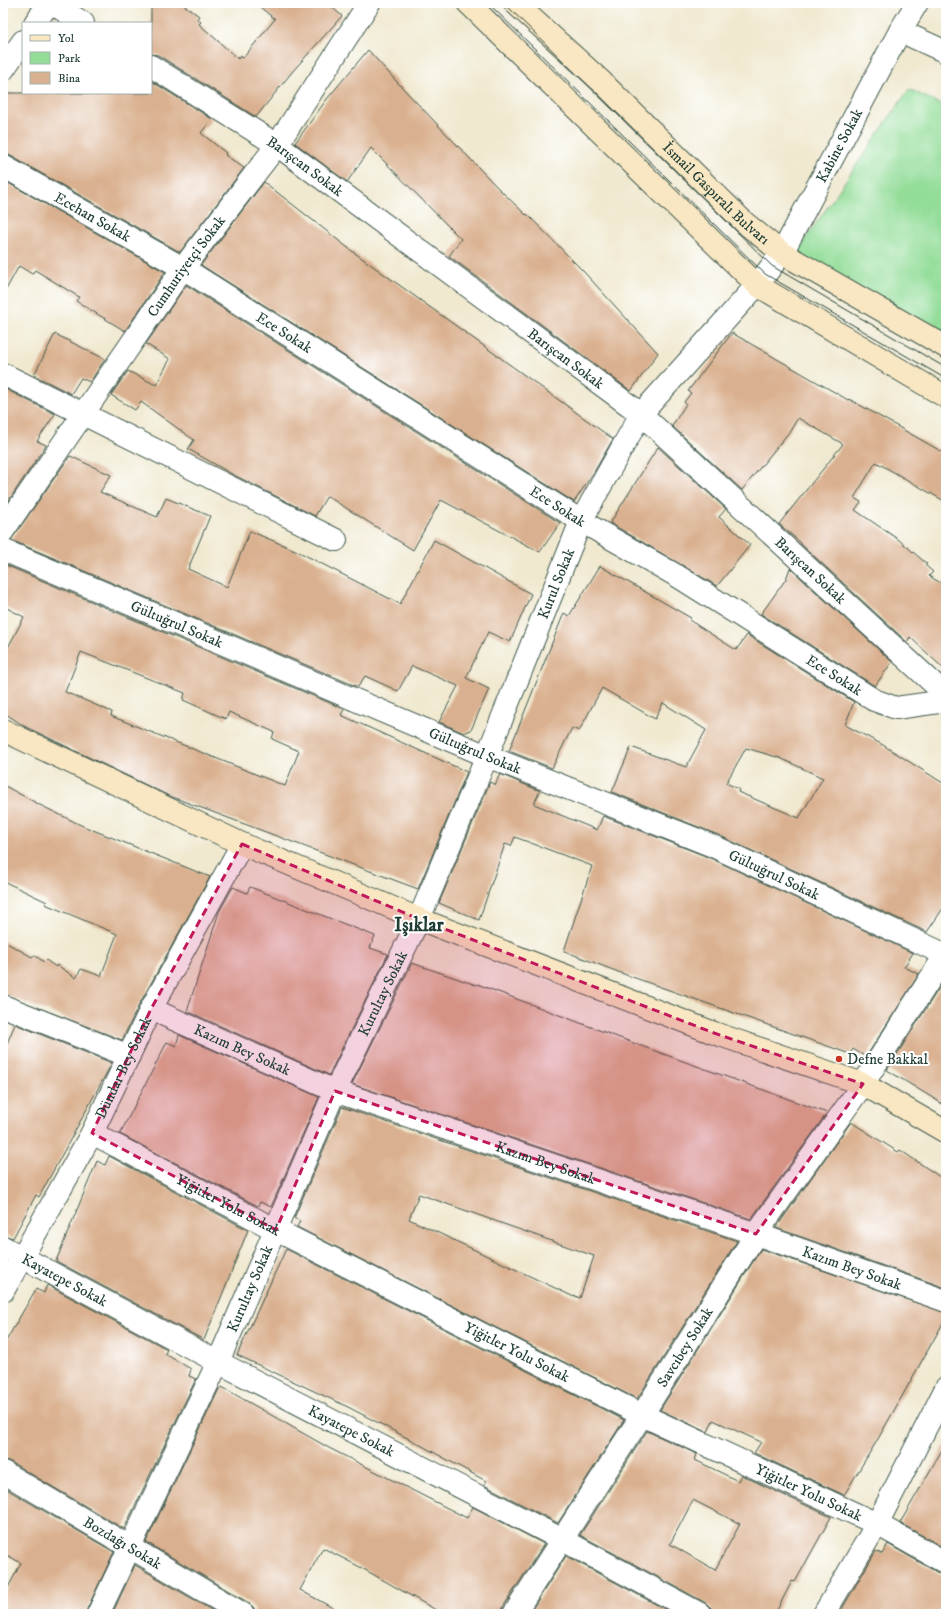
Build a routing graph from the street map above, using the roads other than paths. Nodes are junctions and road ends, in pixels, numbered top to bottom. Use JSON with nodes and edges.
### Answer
{"nodes":[{"id":1,"x":50,"y":3,"type":"edge"},
{"id":2,"x":369,"y":3,"type":"edge"},
{"id":3,"x":468,"y":3,"type":"edge"},
{"id":4,"x":515,"y":3,"type":"edge"},
{"id":5,"x":917,"y":3,"type":"edge"},
{"id":6,"x":36,"y":22,"type":"edge"},
{"id":7,"x":81,"y":22,"type":"edge"},
{"id":8,"x":900,"y":31,"type":"junction"},
{"id":9,"x":22,"y":42,"type":"edge"},
{"id":10,"x":946,"y":52,"type":"edge"},
{"id":11,"x":152,"y":67,"type":"edge"},
{"id":12,"x":3,"y":70,"type":"edge"},
{"id":13,"x":278,"y":145,"type":"junction"},
{"id":14,"x":3,"y":166,"type":"edge"},
{"id":15,"x":782,"y":253,"type":"junction"},
{"id":16,"x":183,"y":268,"type":"junction"},
{"id":17,"x":757,"y":285,"type":"junction"},
{"id":18,"x":946,"y":347,"type":"edge"},
{"id":19,"x":3,"y":374,"type":"edge"},
{"id":20,"x":946,"y":397,"type":"edge"},
{"id":21,"x":83,"y":413,"type":"junction"},
{"id":22,"x":641,"y":414,"type":"junction"},
{"id":23,"x":581,"y":521,"type":"junction"},
{"id":24,"x":3,"y":530,"type":"edge"},
{"id":25,"x":336,"y":540,"type":"dead end"},
{"id":26,"x":3,"y":550,"type":"edge"},
{"id":27,"x":946,"y":695,"type":"edge"},
{"id":28,"x":946,"y":701,"type":"edge"},
{"id":29,"x":3,"y":730,"type":"edge"},
{"id":30,"x":488,"y":756,"type":"junction"},
{"id":31,"x":242,"y":844,"type":"junction"},
{"id":32,"x":419,"y":919,"type":"junction"},
{"id":33,"x":946,"y":955,"type":"edge"},
{"id":34,"x":3,"y":1006,"type":"edge"},
{"id":35,"x":150,"y":1009,"type":"junction"},
{"id":36,"x":129,"y":1056,"type":"junction"},
{"id":37,"x":863,"y":1084,"type":"junction"},
{"id":38,"x":335,"y":1091,"type":"junction"},
{"id":39,"x":946,"y":1132,"type":"edge"},
{"id":40,"x":92,"y":1133,"type":"junction"},
{"id":41,"x":276,"y":1230,"type":"junction"},
{"id":42,"x":756,"y":1234,"type":"junction"},
{"id":43,"x":3,"y":1247,"type":"edge"},
{"id":44,"x":22,"y":1258,"type":"junction"},
{"id":45,"x":3,"y":1291,"type":"edge"},
{"id":46,"x":946,"y":1301,"type":"edge"},
{"id":47,"x":218,"y":1362,"type":"junction"},
{"id":48,"x":946,"y":1388,"type":"edge"},
{"id":49,"x":642,"y":1415,"type":"junction"},
{"id":50,"x":3,"y":1472,"type":"edge"},
{"id":51,"x":877,"y":1524,"type":"junction"},
{"id":52,"x":563,"y":1540,"type":"junction"},
{"id":53,"x":129,"y":1547,"type":"junction"},
{"id":54,"x":946,"y":1563,"type":"edge"},
{"id":55,"x":98,"y":1614,"type":"edge"},
{"id":56,"x":243,"y":1614,"type":"edge"},
{"id":57,"x":514,"y":1614,"type":"edge"},
{"id":58,"x":700,"y":1614,"type":"edge"},
{"id":59,"x":824,"y":1614,"type":"edge"}],
"edges":[{"from":1,"to":6,"type":"street"},
{"from":1,"to":7,"type":"street"},
{"from":2,"to":13,"type":"street","name":"Cumhuriyetçi Sokak"},
{"from":3,"to":17,"type":"main road"},
{"from":4,"to":15,"type":"main road","name":"İsmail Gaspıralı Bulvarı"},
{"from":5,"to":8,"type":"street","name":"Kabine Sokak"},
{"from":8,"to":10,"type":"street"},
{"from":8,"to":15,"type":"street","name":"Kabine Sokak"},
{"from":9,"to":12,"type":"street"},
{"from":11,"to":13,"type":"street","name":"Barışcan Sokak"},
{"from":13,"to":16,"type":"street","name":"Cumhuriyetçi Sokak"},
{"from":13,"to":22,"type":"street","name":"Barışcan Sokak"},
{"from":14,"to":16,"type":"street","name":"Ecehan Sokak"},
{"from":15,"to":17,"type":"street","name":"Kabine Sokak"},
{"from":15,"to":18,"type":"main road","name":"İsmail Gaspıralı Bulvarı"},
{"from":16,"to":21,"type":"street","name":"Cumhuriyetçi Sokak"},
{"from":16,"to":23,"type":"street","name":"Ece Sokak"},
{"from":17,"to":20,"type":"main road"},
{"from":17,"to":22,"type":"street","name":"Kurul Sokak"},
{"from":19,"to":21,"type":"street"},
{"from":21,"to":24,"type":"street","name":"Cumhuriyetçi Sokak"},
{"from":21,"to":25,"type":"street"},
{"from":22,"to":23,"type":"street","name":"Kurul Sokak"},
{"from":22,"to":27,"type":"street","name":"Barışcan Sokak"},
{"from":23,"to":28,"type":"street","name":"Ece Sokak"},
{"from":23,"to":30,"type":"street","name":"Kurul Sokak"},
{"from":26,"to":30,"type":"street","name":"Gültuğrul Sokak"},
{"from":29,"to":31,"type":"main road"},
{"from":30,"to":32,"type":"street","name":"Kurul Sokak"},
{"from":30,"to":33,"type":"street","name":"Gültuğrul Sokak"},
{"from":31,"to":32,"type":"main road"},
{"from":31,"to":35,"type":"street","name":"Dündar Bey Sokak"},
{"from":32,"to":37,"type":"main road"},
{"from":32,"to":38,"type":"street","name":"Kurultay Sokak"},
{"from":33,"to":37,"type":"street","name":"Savcıbey Sokak"},
{"from":34,"to":36,"type":"street"},
{"from":35,"to":36,"type":"street","name":"Dündar Bey Sokak"},
{"from":35,"to":38,"type":"street","name":"Kazım Bey Sokak"},
{"from":36,"to":40,"type":"street","name":"Dündar Bey Sokak"},
{"from":37,"to":39,"type":"main road"},
{"from":37,"to":42,"type":"street","name":"Savcıbey Sokak"},
{"from":38,"to":41,"type":"street","name":"Kurultay Sokak"},
{"from":38,"to":42,"type":"street","name":"Kazım Bey Sokak"},
{"from":40,"to":41,"type":"street","name":"Yiğitler Yolu Sokak"},
{"from":40,"to":44,"type":"street","name":"Dündar Bey Sokak"},
{"from":41,"to":47,"type":"street","name":"Kurultay Sokak"},
{"from":41,"to":49,"type":"street","name":"Yiğitler Yolu Sokak"},
{"from":42,"to":46,"type":"street","name":"Kazım Bey Sokak"},
{"from":42,"to":49,"type":"street","name":"Savcıbey Sokak"},
{"from":43,"to":44,"type":"street","name":"Kayatepe Sokak"},
{"from":44,"to":45,"type":"street","name":"Dündar Bey Sokak"},
{"from":44,"to":47,"type":"street","name":"Kayatepe Sokak"},
{"from":47,"to":52,"type":"street","name":"Kayatepe Sokak"},
{"from":47,"to":53,"type":"street","name":"Kurultay Sokak"},
{"from":48,"to":51,"type":"street"},
{"from":49,"to":51,"type":"street","name":"Yiğitler Yolu Sokak"},
{"from":49,"to":52,"type":"street","name":"Savcıbey Sokak"},
{"from":50,"to":53,"type":"street","name":"Bozdağı Sokak"},
{"from":51,"to":54,"type":"street","name":"Yiğitler Yolu Sokak"},
{"from":51,"to":59,"type":"street"},
{"from":52,"to":57,"type":"street","name":"Savcıbey Sokak"},
{"from":52,"to":58,"type":"street","name":"Kayatepe Sokak"},
{"from":53,"to":55,"type":"street","name":"Kurultay Sokak"},
{"from":53,"to":56,"type":"street","name":"Bozdağı Sokak"}]}
